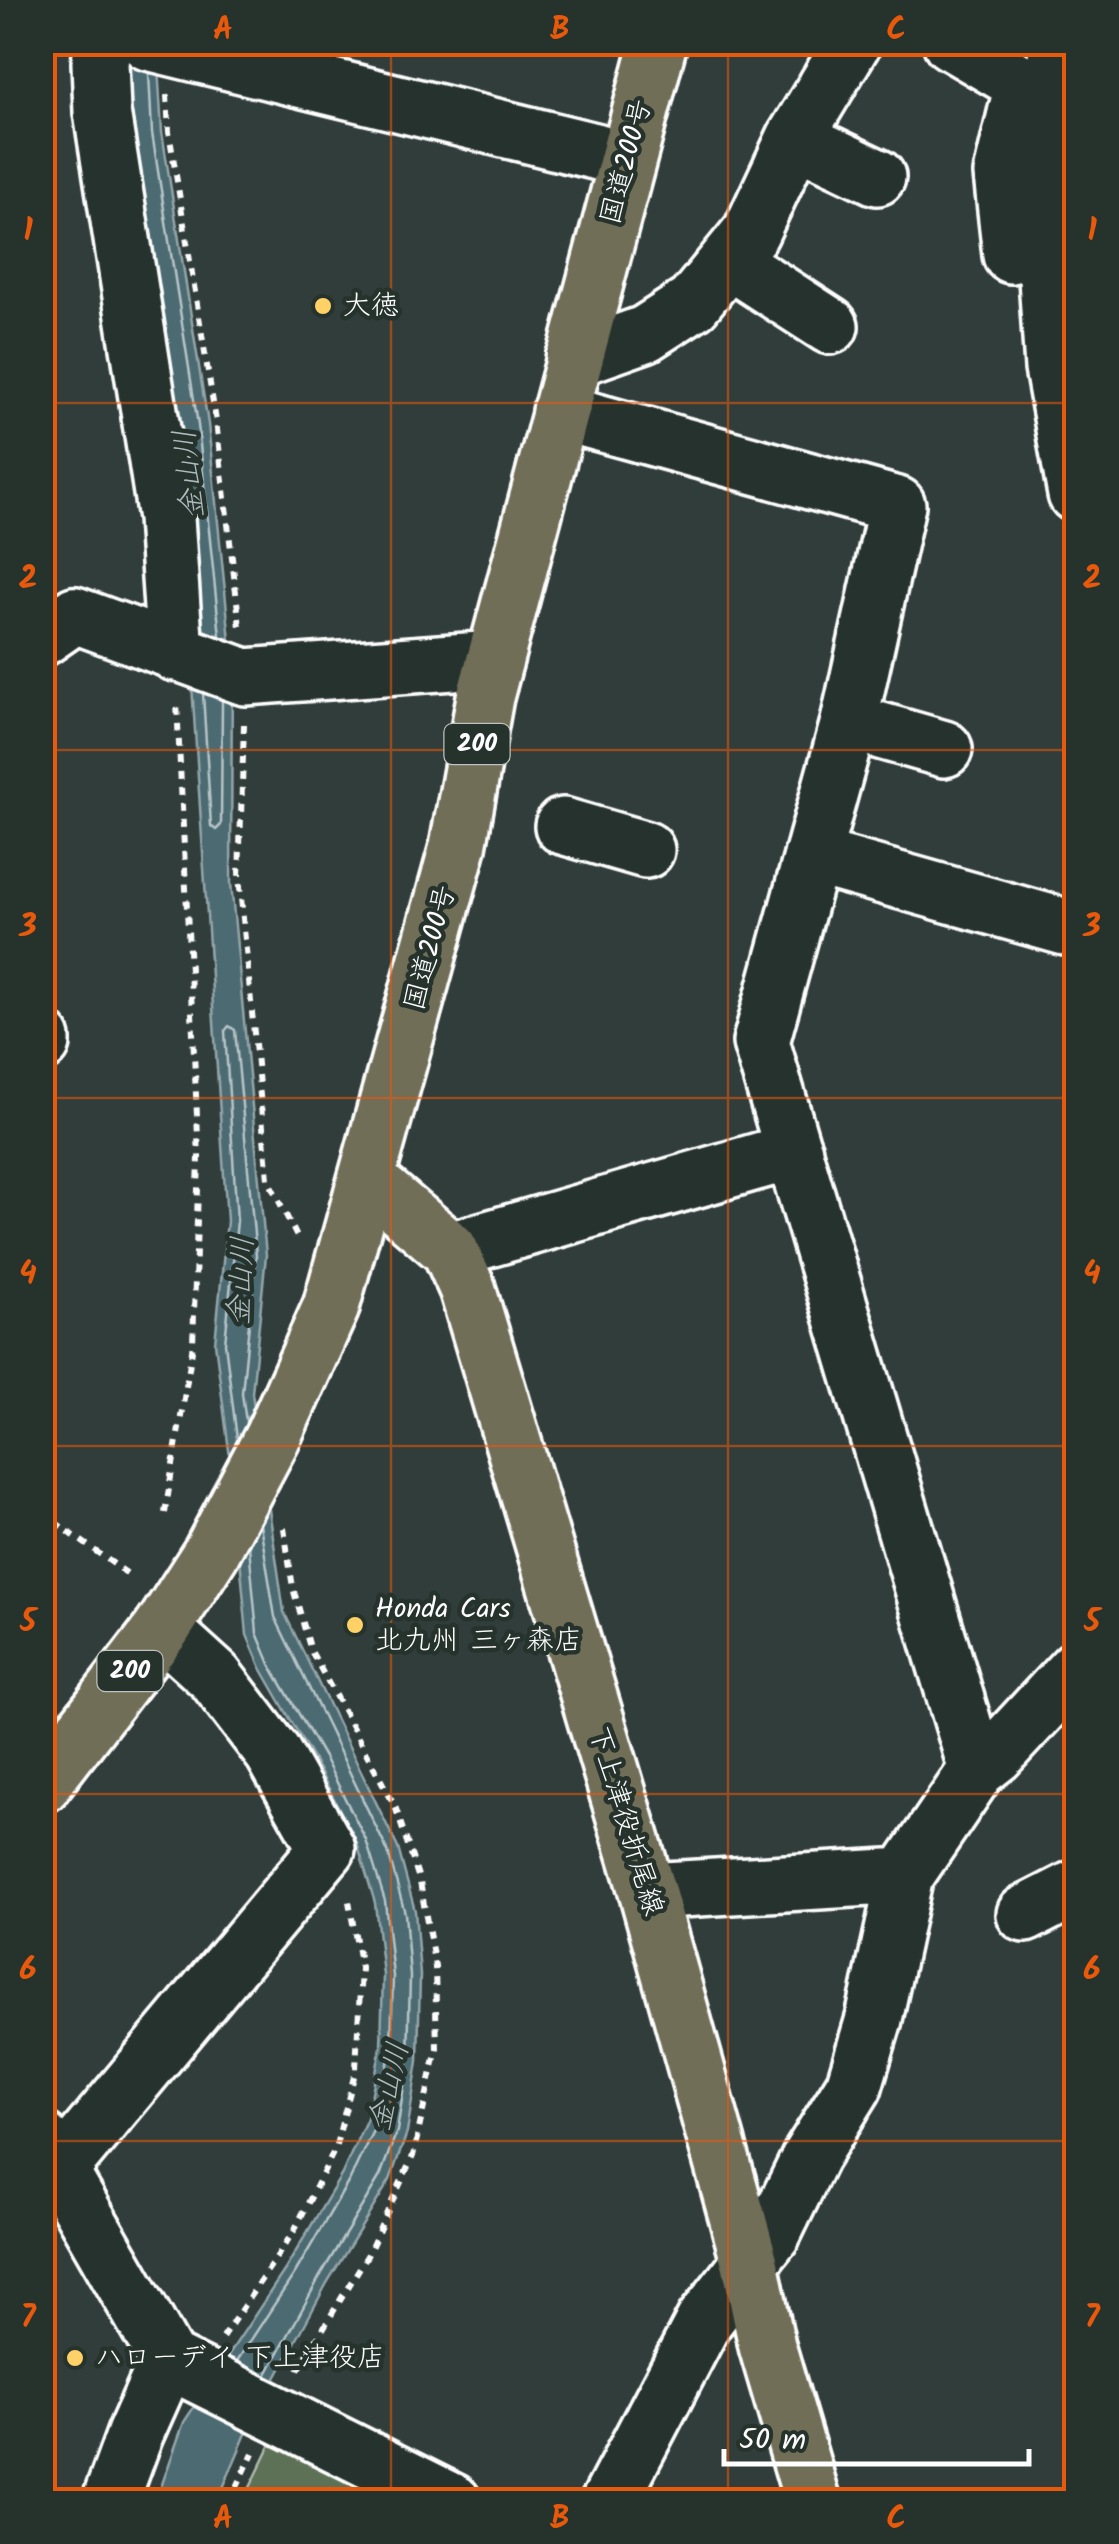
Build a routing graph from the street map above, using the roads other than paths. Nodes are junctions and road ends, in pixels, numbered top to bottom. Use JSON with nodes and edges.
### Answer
{"nodes":[{"id":1,"x":103,"y":42,"type":"edge"},
{"id":2,"x":659,"y":42,"type":"edge"},
{"id":3,"x":853,"y":42,"type":"edge"},
{"id":4,"x":950,"y":42,"type":"edge"},
{"id":5,"x":1058,"y":42,"type":"edge"},
{"id":6,"x":161,"y":46,"type":"edge"},
{"id":7,"x":795,"y":138,"type":"junction"},
{"id":8,"x":626,"y":159,"type":"junction"},
{"id":9,"x":877,"y":177,"type":"dead end"},
{"id":10,"x":1060,"y":230,"type":"edge"},
{"id":11,"x":728,"y":260,"type":"junction"},
{"id":12,"x":1047,"y":281,"type":"junction"},
{"id":13,"x":830,"y":326,"type":"dead end"},
{"id":14,"x":1064,"y":347,"type":"edge"},
{"id":15,"x":574,"y":359,"type":"junction"},
{"id":16,"x":560,"y":412,"type":"junction"},
{"id":17,"x":1076,"y":494,"type":"edge"},
{"id":18,"x":42,"y":638,"type":"edge"},
{"id":19,"x":180,"y":655,"type":"junction"},
{"id":20,"x":495,"y":659,"type":"junction"},
{"id":21,"x":849,"y":722,"type":"junction"},
{"id":22,"x":944,"y":749,"type":"dead end"},
{"id":23,"x":562,"y":826,"type":"dead end"},
{"id":24,"x":646,"y":850,"type":"dead end"},
{"id":25,"x":812,"y":856,"type":"junction"},
{"id":26,"x":1076,"y":924,"type":"edge"},
{"id":27,"x":794,"y":1152,"type":"junction"},
{"id":28,"x":368,"y":1180,"type":"junction"},
{"id":29,"x":450,"y":1250,"type":"junction"},
{"id":30,"x":162,"y":1629,"type":"junction"},
{"id":31,"x":1076,"y":1669,"type":"edge"},
{"id":32,"x":977,"y":1770,"type":"junction"},
{"id":33,"x":45,"y":1776,"type":"edge"},
{"id":34,"x":905,"y":1876,"type":"junction"},
{"id":35,"x":1076,"y":1888,"type":"edge"},
{"id":36,"x":647,"y":1890,"type":"junction"},
{"id":37,"x":1025,"y":1914,"type":"dead end"},
{"id":38,"x":48,"y":2163,"type":"edge"},
{"id":39,"x":750,"y":2263,"type":"junction"},
{"id":40,"x":187,"y":2371,"type":"junction"},
{"id":41,"x":110,"y":2502,"type":"edge"},
{"id":42,"x":453,"y":2502,"type":"edge"},
{"id":43,"x":609,"y":2502,"type":"edge"},
{"id":44,"x":813,"y":2502,"type":"edge"}],
"edges":[{"from":1,"to":19,"type":"street"},
{"from":2,"to":8,"type":"main road","name":"国道200号","number":"200"},
{"from":3,"to":7,"type":"street"},
{"from":4,"to":12,"type":"street"},
{"from":5,"to":10,"type":"street"},
{"from":6,"to":8,"type":"street"},
{"from":7,"to":9,"type":"street"},
{"from":7,"to":11,"type":"street"},
{"from":8,"to":15,"type":"main road","name":"国道200号","number":"200"},
{"from":10,"to":12,"type":"street"},
{"from":11,"to":13,"type":"street"},
{"from":11,"to":15,"type":"street"},
{"from":12,"to":14,"type":"street"},
{"from":14,"to":17,"type":"street"},
{"from":15,"to":16,"type":"main road","name":"国道200号","number":"200"},
{"from":16,"to":20,"type":"main road","name":"国道200号","number":"200"},
{"from":16,"to":21,"type":"street"},
{"from":18,"to":19,"type":"street"},
{"from":19,"to":20,"type":"street"},
{"from":20,"to":28,"type":"main road","name":"国道200号","number":"200"},
{"from":21,"to":22,"type":"street"},
{"from":21,"to":25,"type":"street"},
{"from":23,"to":24,"type":"street"},
{"from":25,"to":26,"type":"street"},
{"from":25,"to":27,"type":"street"},
{"from":27,"to":29,"type":"street"},
{"from":27,"to":32,"type":"street"},
{"from":28,"to":29,"type":"main road","name":"下上津役折尾線"},
{"from":28,"to":30,"type":"main road","name":"国道200号","number":"200"},
{"from":29,"to":36,"type":"main road","name":"下上津役折尾線"},
{"from":30,"to":33,"type":"main road","name":"国道200号","number":"200"},
{"from":30,"to":38,"type":"street"},
{"from":31,"to":32,"type":"street"},
{"from":32,"to":34,"type":"street"},
{"from":34,"to":36,"type":"street"},
{"from":34,"to":39,"type":"street"},
{"from":35,"to":37,"type":"street"},
{"from":36,"to":39,"type":"main road","name":"下上津役折尾線"},
{"from":38,"to":40,"type":"street"},
{"from":39,"to":43,"type":"street"},
{"from":39,"to":44,"type":"main road","name":"下上津役折尾線"},
{"from":40,"to":41,"type":"street"},
{"from":40,"to":42,"type":"street"}]}
